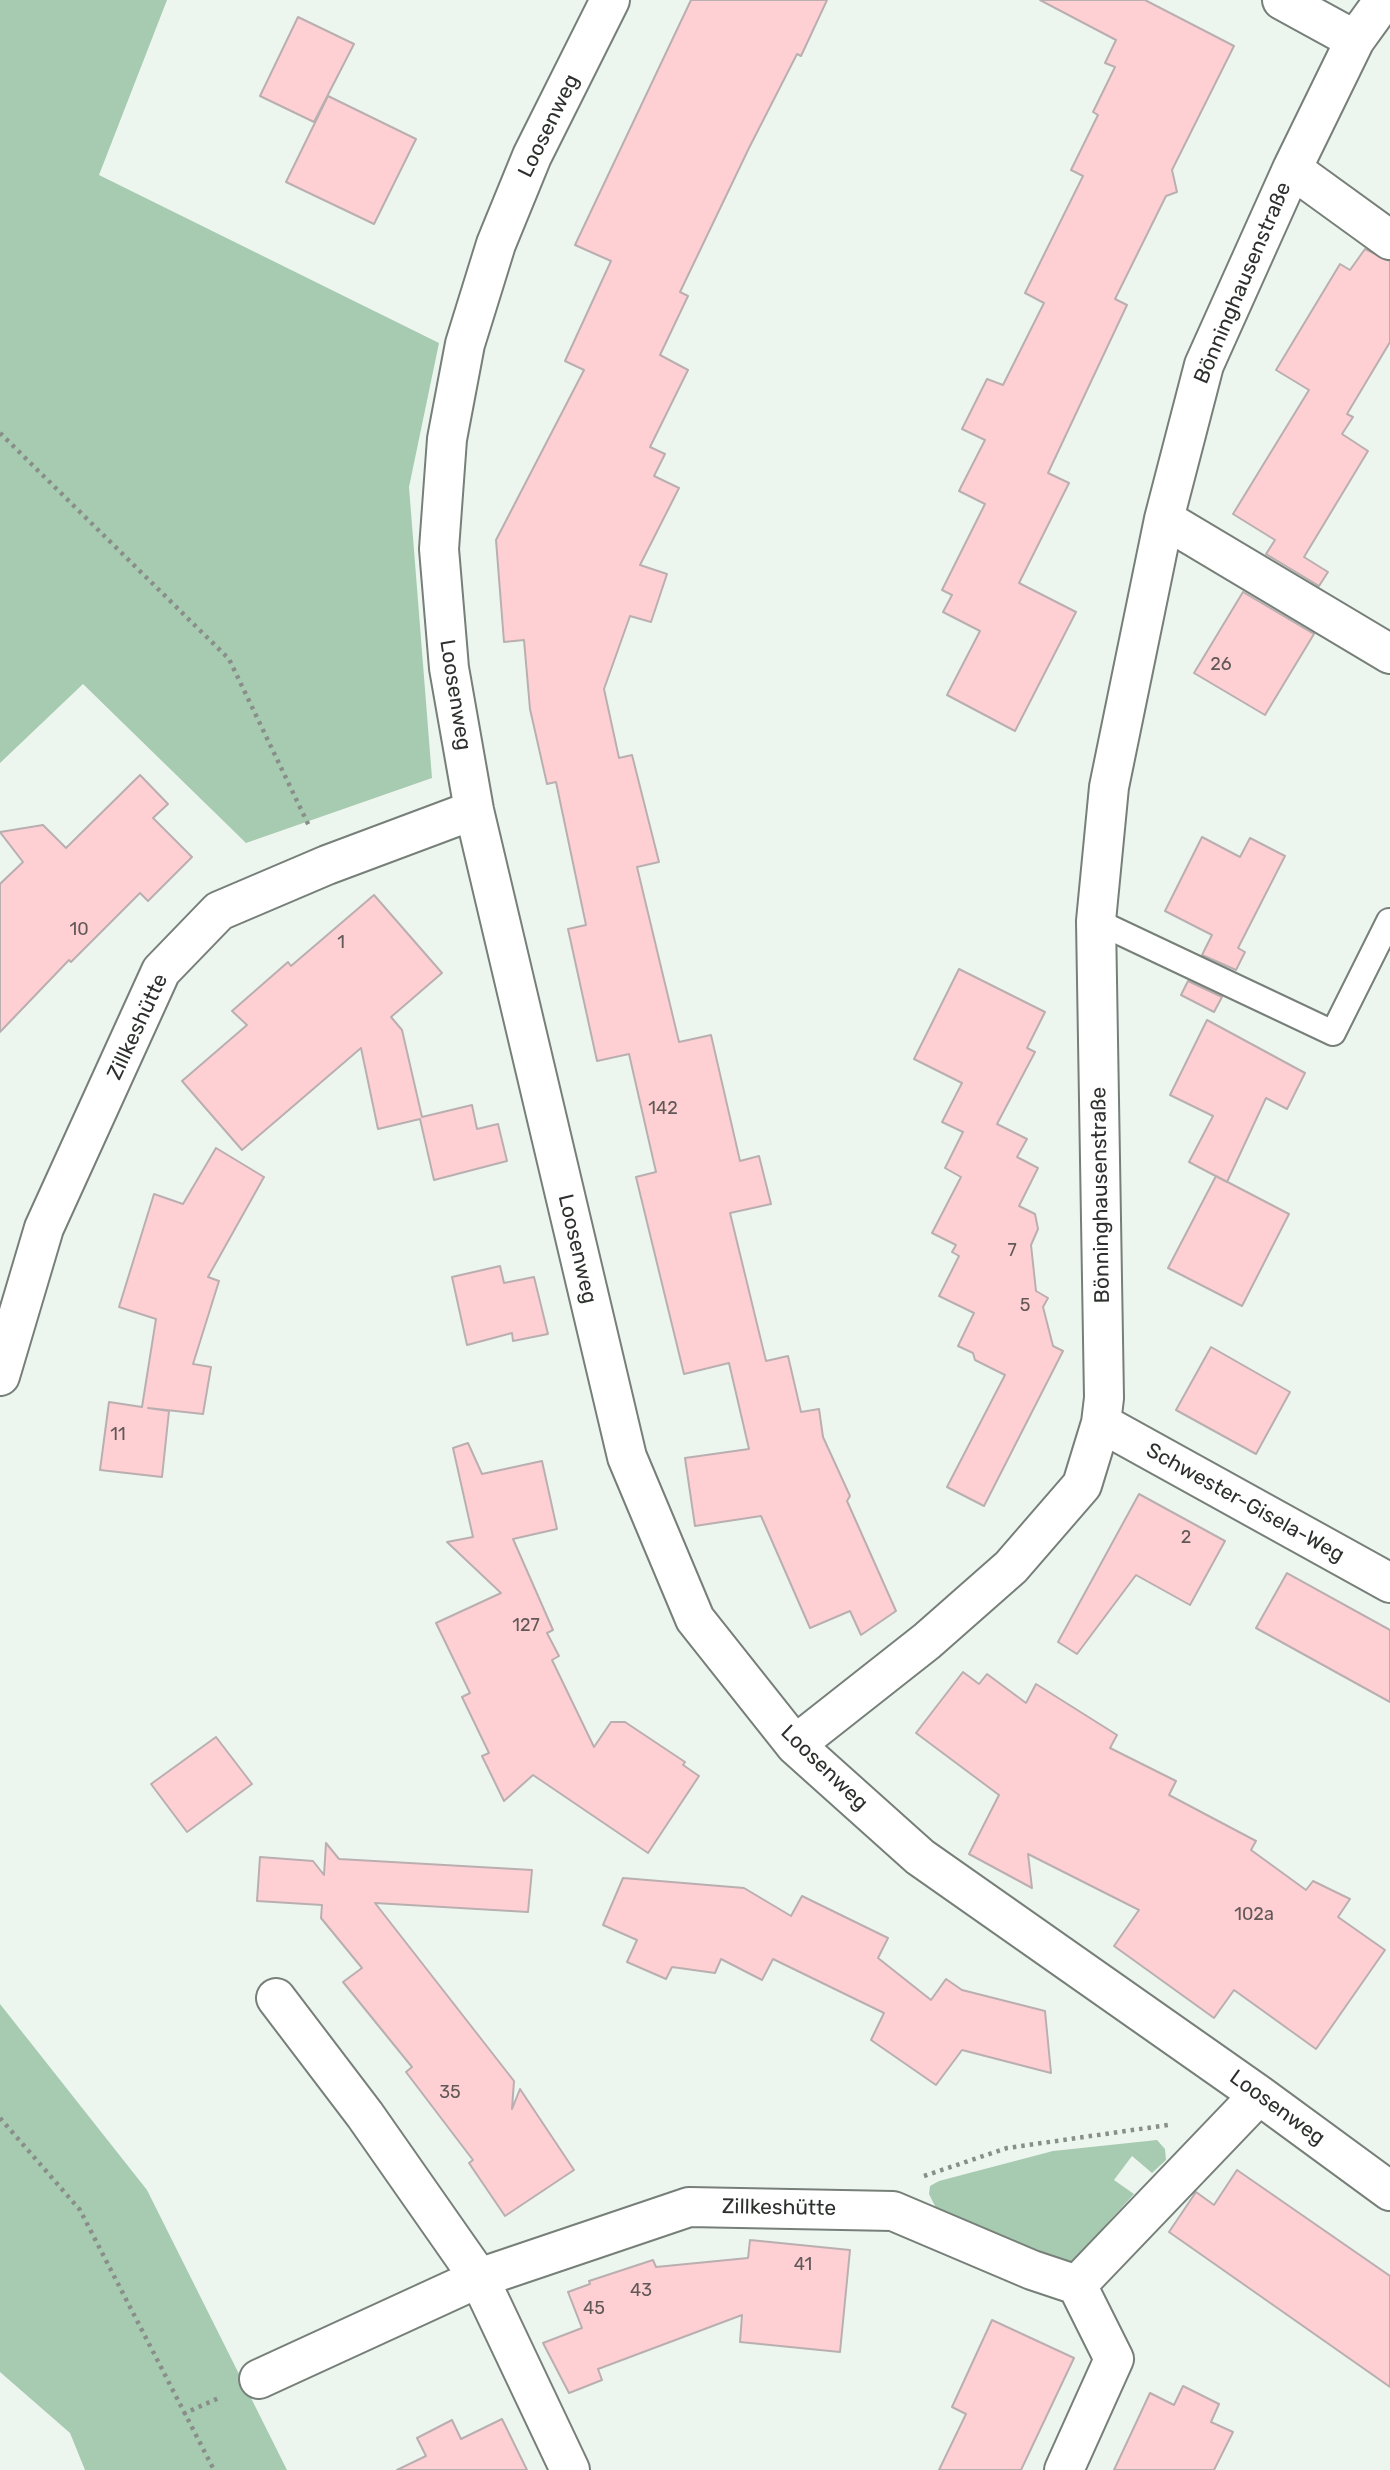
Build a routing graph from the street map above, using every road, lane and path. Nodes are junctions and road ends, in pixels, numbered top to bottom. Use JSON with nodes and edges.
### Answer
{"nodes":[{"id":1,"x":610,"y":0,"type":"edge"},
{"id":2,"x":1282,"y":0,"type":"edge"},
{"id":3,"x":1384,"y":0,"type":"edge"},
{"id":4,"x":1355,"y":40,"type":"junction"},
{"id":5,"x":1292,"y":169,"type":"junction"},
{"id":6,"x":1390,"y":240,"type":"edge"},
{"id":7,"x":0,"y":433,"type":"edge"},
{"id":8,"x":1164,"y":519,"type":"junction"},
{"id":9,"x":1390,"y":654,"type":"edge"},
{"id":10,"x":474,"y":810,"type":"junction"},
{"id":11,"x":327,"y":865,"type":"junction"},
{"id":12,"x":1096,"y":920,"type":"junction"},
{"id":13,"x":1389,"y":921,"type":"edge"},
{"id":14,"x":0,"y":1376,"type":"edge"},
{"id":15,"x":1101,"y":1423,"type":"junction"},
{"id":16,"x":1390,"y":1583,"type":"edge"},
{"id":17,"x":795,"y":1745,"type":"junction"},
{"id":18,"x":276,"y":1998,"type":"dead end"},
{"id":19,"x":1247,"y":2107,"type":"junction"},
{"id":20,"x":0,"y":2118,"type":"edge"},
{"id":21,"x":1390,"y":2191,"type":"edge"},
{"id":22,"x":893,"y":2211,"type":"junction"},
{"id":23,"x":479,"y":2278,"type":"junction"},
{"id":24,"x":1077,"y":2285,"type":"junction"},
{"id":25,"x":259,"y":2379,"type":"dead end"},
{"id":26,"x":214,"y":2470,"type":"edge"},
{"id":27,"x":570,"y":2470,"type":"edge"},
{"id":28,"x":1064,"y":2470,"type":"edge"}],
"edges":[{"from":1,"to":10,"type":"street","name":"Loosenweg"},
{"from":2,"to":4,"type":"street"},
{"from":3,"to":4,"type":"street","name":"Bönninghausenstraße"},
{"from":4,"to":5,"type":"street","name":"Bönninghausenstraße"},
{"from":5,"to":6,"type":"street","name":"Bönninghausenstraße"},
{"from":5,"to":8,"type":"street","name":"Bönninghausenstraße"},
{"from":7,"to":11,"type":"path"},
{"from":8,"to":9,"type":"street"},
{"from":8,"to":12,"type":"street","name":"Bönninghausenstraße"},
{"from":10,"to":11,"type":"street","name":"Zillkeshütte"},
{"from":10,"to":17,"type":"street","name":"Loosenweg"},
{"from":11,"to":14,"type":"street","name":"Zillkeshütte"},
{"from":12,"to":13,"type":"lane"},
{"from":12,"to":15,"type":"street","name":"Bönninghausenstraße"},
{"from":15,"to":16,"type":"street","name":"Schwester-Gisela-Weg"},
{"from":15,"to":17,"type":"street","name":"Bönninghausenstraße"},
{"from":17,"to":19,"type":"street","name":"Loosenweg"},
{"from":18,"to":23,"type":"street"},
{"from":19,"to":21,"type":"street","name":"Loosenweg"},
{"from":19,"to":22,"type":"path"},
{"from":19,"to":24,"type":"street"},
{"from":20,"to":26,"type":"path"},
{"from":22,"to":23,"type":"street","name":"Zillkeshütte"},
{"from":22,"to":24,"type":"street","name":"Zillkeshütte"},
{"from":23,"to":25,"type":"street","name":"Zillkeshütte"},
{"from":23,"to":27,"type":"street"},
{"from":24,"to":28,"type":"street"}]}
